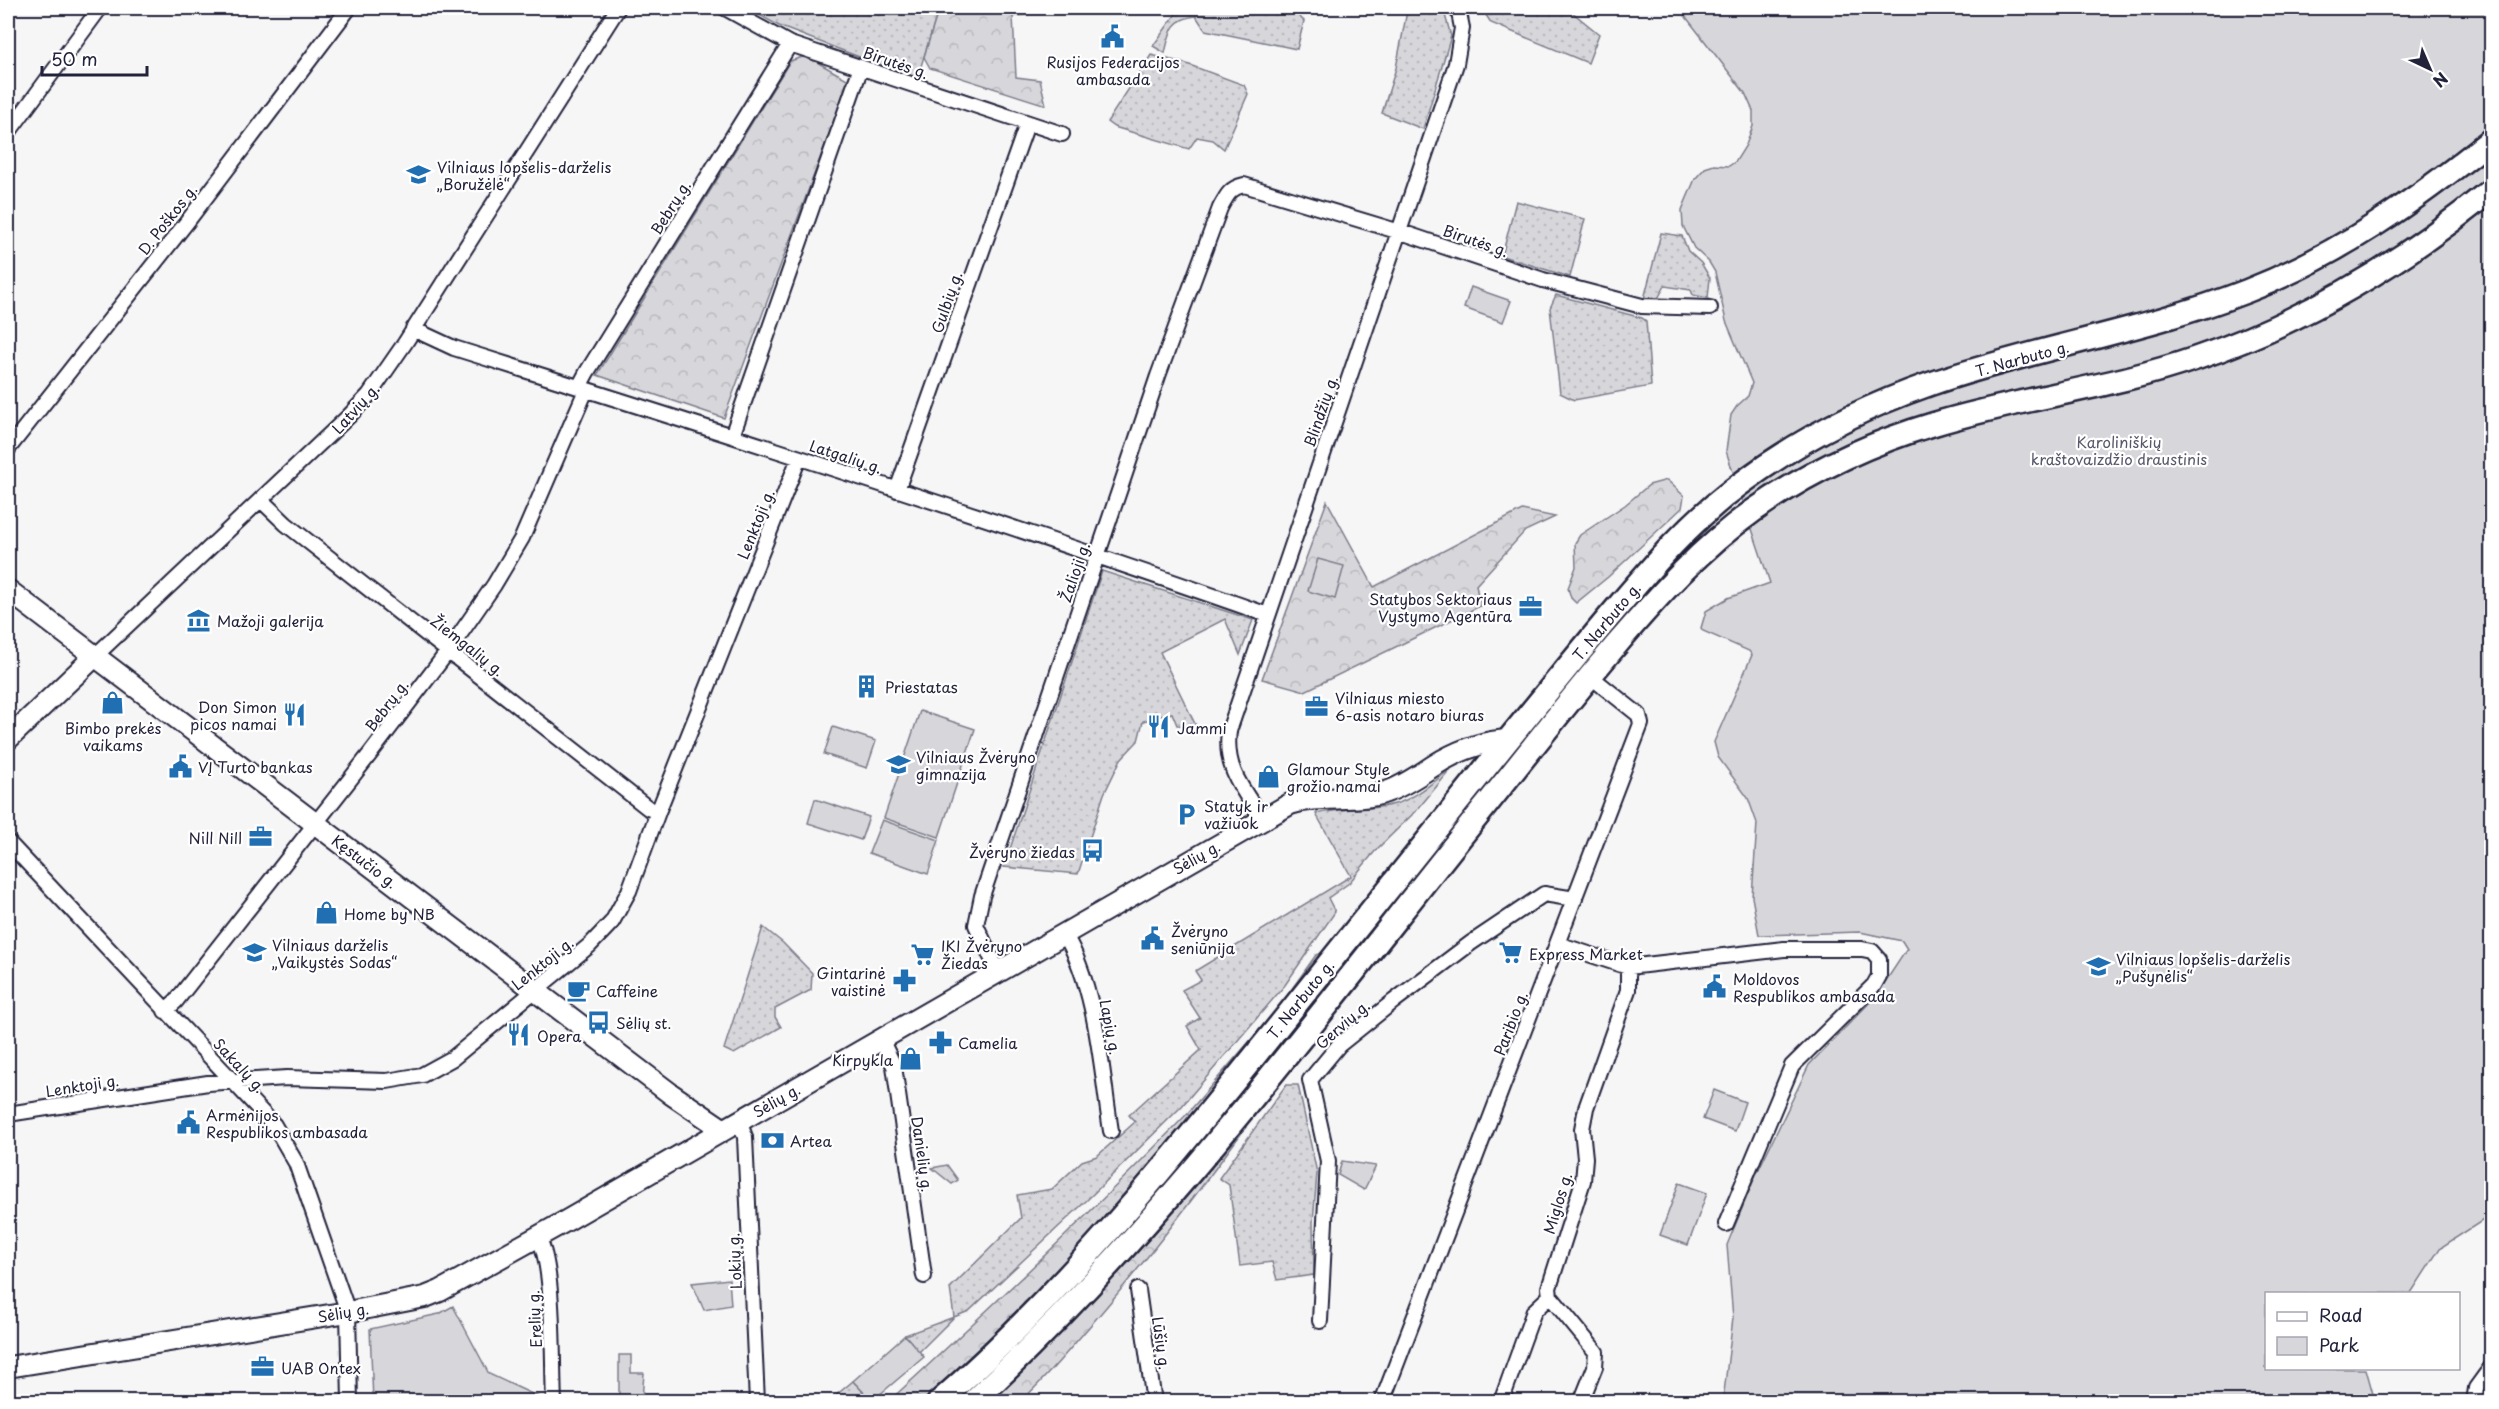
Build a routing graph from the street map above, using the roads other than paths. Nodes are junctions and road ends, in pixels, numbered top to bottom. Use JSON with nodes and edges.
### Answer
{"nodes":[{"id":1,"x":100,"y":8,"type":"edge"},
{"id":2,"x":349,"y":8,"type":"edge"},
{"id":3,"x":618,"y":8,"type":"edge"},
{"id":4,"x":724,"y":8,"type":"edge"},
{"id":5,"x":1458,"y":8,"type":"edge"},
{"id":6,"x":790,"y":44,"type":"junction"},
{"id":7,"x":861,"y":67,"type":"junction"},
{"id":8,"x":1027,"y":124,"type":"junction"},
{"id":9,"x":8,"y":133,"type":"edge"},
{"id":10,"x":1062,"y":134,"type":"dead end"},
{"id":11,"x":2492,"y":140,"type":"edge"},
{"id":12,"x":1235,"y":187,"type":"joint"},
{"id":13,"x":2492,"y":189,"type":"edge"},
{"id":14,"x":1398,"y":231,"type":"junction"},
{"id":15,"x":1710,"y":308,"type":"dead end"},
{"id":16,"x":413,"y":329,"type":"junction"},
{"id":17,"x":582,"y":389,"type":"junction"},
{"id":18,"x":732,"y":436,"type":"junction"},
{"id":19,"x":8,"y":449,"type":"edge"},
{"id":20,"x":799,"y":458,"type":"junction"},
{"id":21,"x":897,"y":490,"type":"junction"},
{"id":22,"x":261,"y":500,"type":"junction"},
{"id":23,"x":1097,"y":555,"type":"junction"},
{"id":24,"x":8,"y":590,"type":"edge"},
{"id":25,"x":1268,"y":615,"type":"junction"},
{"id":26,"x":449,"y":650,"type":"junction"},
{"id":27,"x":94,"y":657,"type":"junction"},
{"id":28,"x":1590,"y":676,"type":"junction"},
{"id":29,"x":1541,"y":737,"type":"junction"},
{"id":30,"x":8,"y":739,"type":"edge"},
{"id":31,"x":1509,"y":740,"type":"junction"},
{"id":32,"x":658,"y":812,"type":"junction"},
{"id":33,"x":1262,"y":819,"type":"junction"},
{"id":34,"x":315,"y":823,"type":"junction"},
{"id":35,"x":8,"y":842,"type":"edge"},
{"id":36,"x":1575,"y":899,"type":"junction"},
{"id":37,"x":1064,"y":933,"type":"junction"},
{"id":38,"x":1558,"y":944,"type":"junction"},
{"id":39,"x":1628,"y":967,"type":"junction"},
{"id":40,"x":998,"y":972,"type":"junction"},
{"id":41,"x":535,"y":990,"type":"junction"},
{"id":42,"x":165,"y":1011,"type":"junction"},
{"id":43,"x":881,"y":1040,"type":"junction"},
{"id":44,"x":233,"y":1081,"type":"junction"},
{"id":45,"x":8,"y":1114,"type":"edge"},
{"id":46,"x":731,"y":1126,"type":"junction"},
{"id":47,"x":1111,"y":1131,"type":"dead end"},
{"id":48,"x":1726,"y":1224,"type":"dead end"},
{"id":49,"x":537,"y":1237,"type":"junction"},
{"id":50,"x":924,"y":1276,"type":"dead end"},
{"id":51,"x":1138,"y":1290,"type":"dead end"},
{"id":52,"x":1550,"y":1296,"type":"junction"},
{"id":53,"x":348,"y":1312,"type":"junction"},
{"id":54,"x":1320,"y":1321,"type":"dead end"},
{"id":55,"x":2492,"y":1366,"type":"edge"},
{"id":56,"x":8,"y":1367,"type":"edge"},
{"id":57,"x":350,"y":1401,"type":"edge"},
{"id":58,"x":554,"y":1401,"type":"edge"},
{"id":59,"x":757,"y":1401,"type":"edge"},
{"id":60,"x":939,"y":1401,"type":"edge"},
{"id":61,"x":973,"y":1401,"type":"edge"},
{"id":62,"x":1154,"y":1401,"type":"edge"},
{"id":63,"x":1383,"y":1401,"type":"edge"},
{"id":64,"x":1502,"y":1401,"type":"edge"},
{"id":65,"x":1581,"y":1401,"type":"edge"},
{"id":66,"x":2474,"y":1401,"type":"edge"}],
"edges":[{"from":1,"to":9,"type":"street"},
{"from":2,"to":19,"type":"street","name":"D. Poškos g."},
{"from":3,"to":16,"type":"street","name":"Latvių g."},
{"from":4,"to":6,"type":"street","name":"Birutės g."},
{"from":5,"to":14,"type":"street","name":"Blindžių g."},
{"from":6,"to":7,"type":"street","name":"Birutės g."},
{"from":6,"to":17,"type":"street","name":"Bebrų g."},
{"from":7,"to":8,"type":"street","name":"Birutės g."},
{"from":7,"to":18,"type":"street"},
{"from":8,"to":10,"type":"street","name":"Birutės g."},
{"from":8,"to":21,"type":"street","name":"Gulbių g."},
{"from":11,"to":31,"type":"main road","name":"T. Narbuto g."},
{"from":12,"to":14,"type":"street","name":"Birutės g."},
{"from":12,"to":23,"type":"street","name":"Žalioji g."},
{"from":13,"to":28,"type":"main road","name":"T. Narbuto g."},
{"from":14,"to":15,"type":"street","name":"Birutės g."},
{"from":14,"to":25,"type":"street","name":"Blindžių g."},
{"from":16,"to":17,"type":"street","name":"Latgalių g."},
{"from":16,"to":22,"type":"street","name":"Latvių g."},
{"from":17,"to":18,"type":"street","name":"Latgalių g."},
{"from":17,"to":26,"type":"street","name":"Bebrų g."},
{"from":18,"to":20,"type":"street","name":"Latgalių g."},
{"from":20,"to":21,"type":"street","name":"Latgalių g."},
{"from":20,"to":32,"type":"street","name":"Lenktoji g."},
{"from":21,"to":23,"type":"street","name":"Latgalių g."},
{"from":22,"to":26,"type":"street","name":"Žiemgalių g."},
{"from":22,"to":27,"type":"street","name":"Latvių g."},
{"from":23,"to":25,"type":"street","name":"Latgalių g."},
{"from":23,"to":40,"type":"street","name":"Žalioji g."},
{"from":24,"to":27,"type":"main road","name":"Kęstučio g."},
{"from":25,"to":33,"type":"street","name":"Blindžių g."},
{"from":26,"to":32,"type":"street","name":"Žiemgalių g."},
{"from":26,"to":34,"type":"street","name":"Bebrų g."},
{"from":27,"to":30,"type":"main road","name":"Latvių g."},
{"from":27,"to":34,"type":"main road","name":"Kęstučio g."},
{"from":28,"to":29,"type":"main road","name":"T. Narbuto g."},
{"from":28,"to":36,"type":"street","name":"Paribio g."},
{"from":29,"to":31,"type":"main road"},
{"from":29,"to":61,"type":"main road","name":"T. Narbuto g."},
{"from":31,"to":33,"type":"main road","name":"Sėlių g."},
{"from":31,"to":60,"type":"main road","name":"T. Narbuto g."},
{"from":32,"to":41,"type":"street","name":"Lenktoji g."},
{"from":33,"to":37,"type":"main road","name":"Sėlių g."},
{"from":34,"to":41,"type":"main road","name":"Kęstučio g."},
{"from":34,"to":42,"type":"street","name":"Bebrų g."},
{"from":35,"to":42,"type":"street","name":"Sakalų g."},
{"from":36,"to":38,"type":"street","name":"Paribio g."},
{"from":36,"to":54,"type":"street","name":"Gervių g."},
{"from":37,"to":40,"type":"main road","name":"Sėlių g."},
{"from":37,"to":47,"type":"street","name":"Lapių g."},
{"from":38,"to":39,"type":"street"},
{"from":38,"to":63,"type":"street","name":"Paribio g."},
{"from":39,"to":48,"type":"street"},
{"from":39,"to":52,"type":"street","name":"Miglos g."},
{"from":40,"to":43,"type":"main road","name":"Sėlių g."},
{"from":41,"to":44,"type":"street","name":"Lenktoji g."},
{"from":41,"to":46,"type":"main road","name":"Kęstučio g."},
{"from":42,"to":44,"type":"street","name":"Sakalų g."},
{"from":43,"to":46,"type":"main road","name":"Sėlių g."},
{"from":43,"to":50,"type":"street","name":"Danielių g."},
{"from":44,"to":45,"type":"street","name":"Lenktoji g."},
{"from":44,"to":53,"type":"street","name":"Sakalų g."},
{"from":46,"to":49,"type":"main road","name":"Sėlių g."},
{"from":46,"to":59,"type":"street","name":"Lokių g."},
{"from":49,"to":53,"type":"main road","name":"Sėlių g."},
{"from":49,"to":58,"type":"street","name":"Erelių g."},
{"from":51,"to":62,"type":"street","name":"Lūšių g."},
{"from":52,"to":64,"type":"street"},
{"from":52,"to":65,"type":"street"},
{"from":53,"to":56,"type":"main road","name":"Sėlių g."},
{"from":53,"to":57,"type":"street","name":"Sakalų g."},
{"from":55,"to":66,"type":"street"}]}
